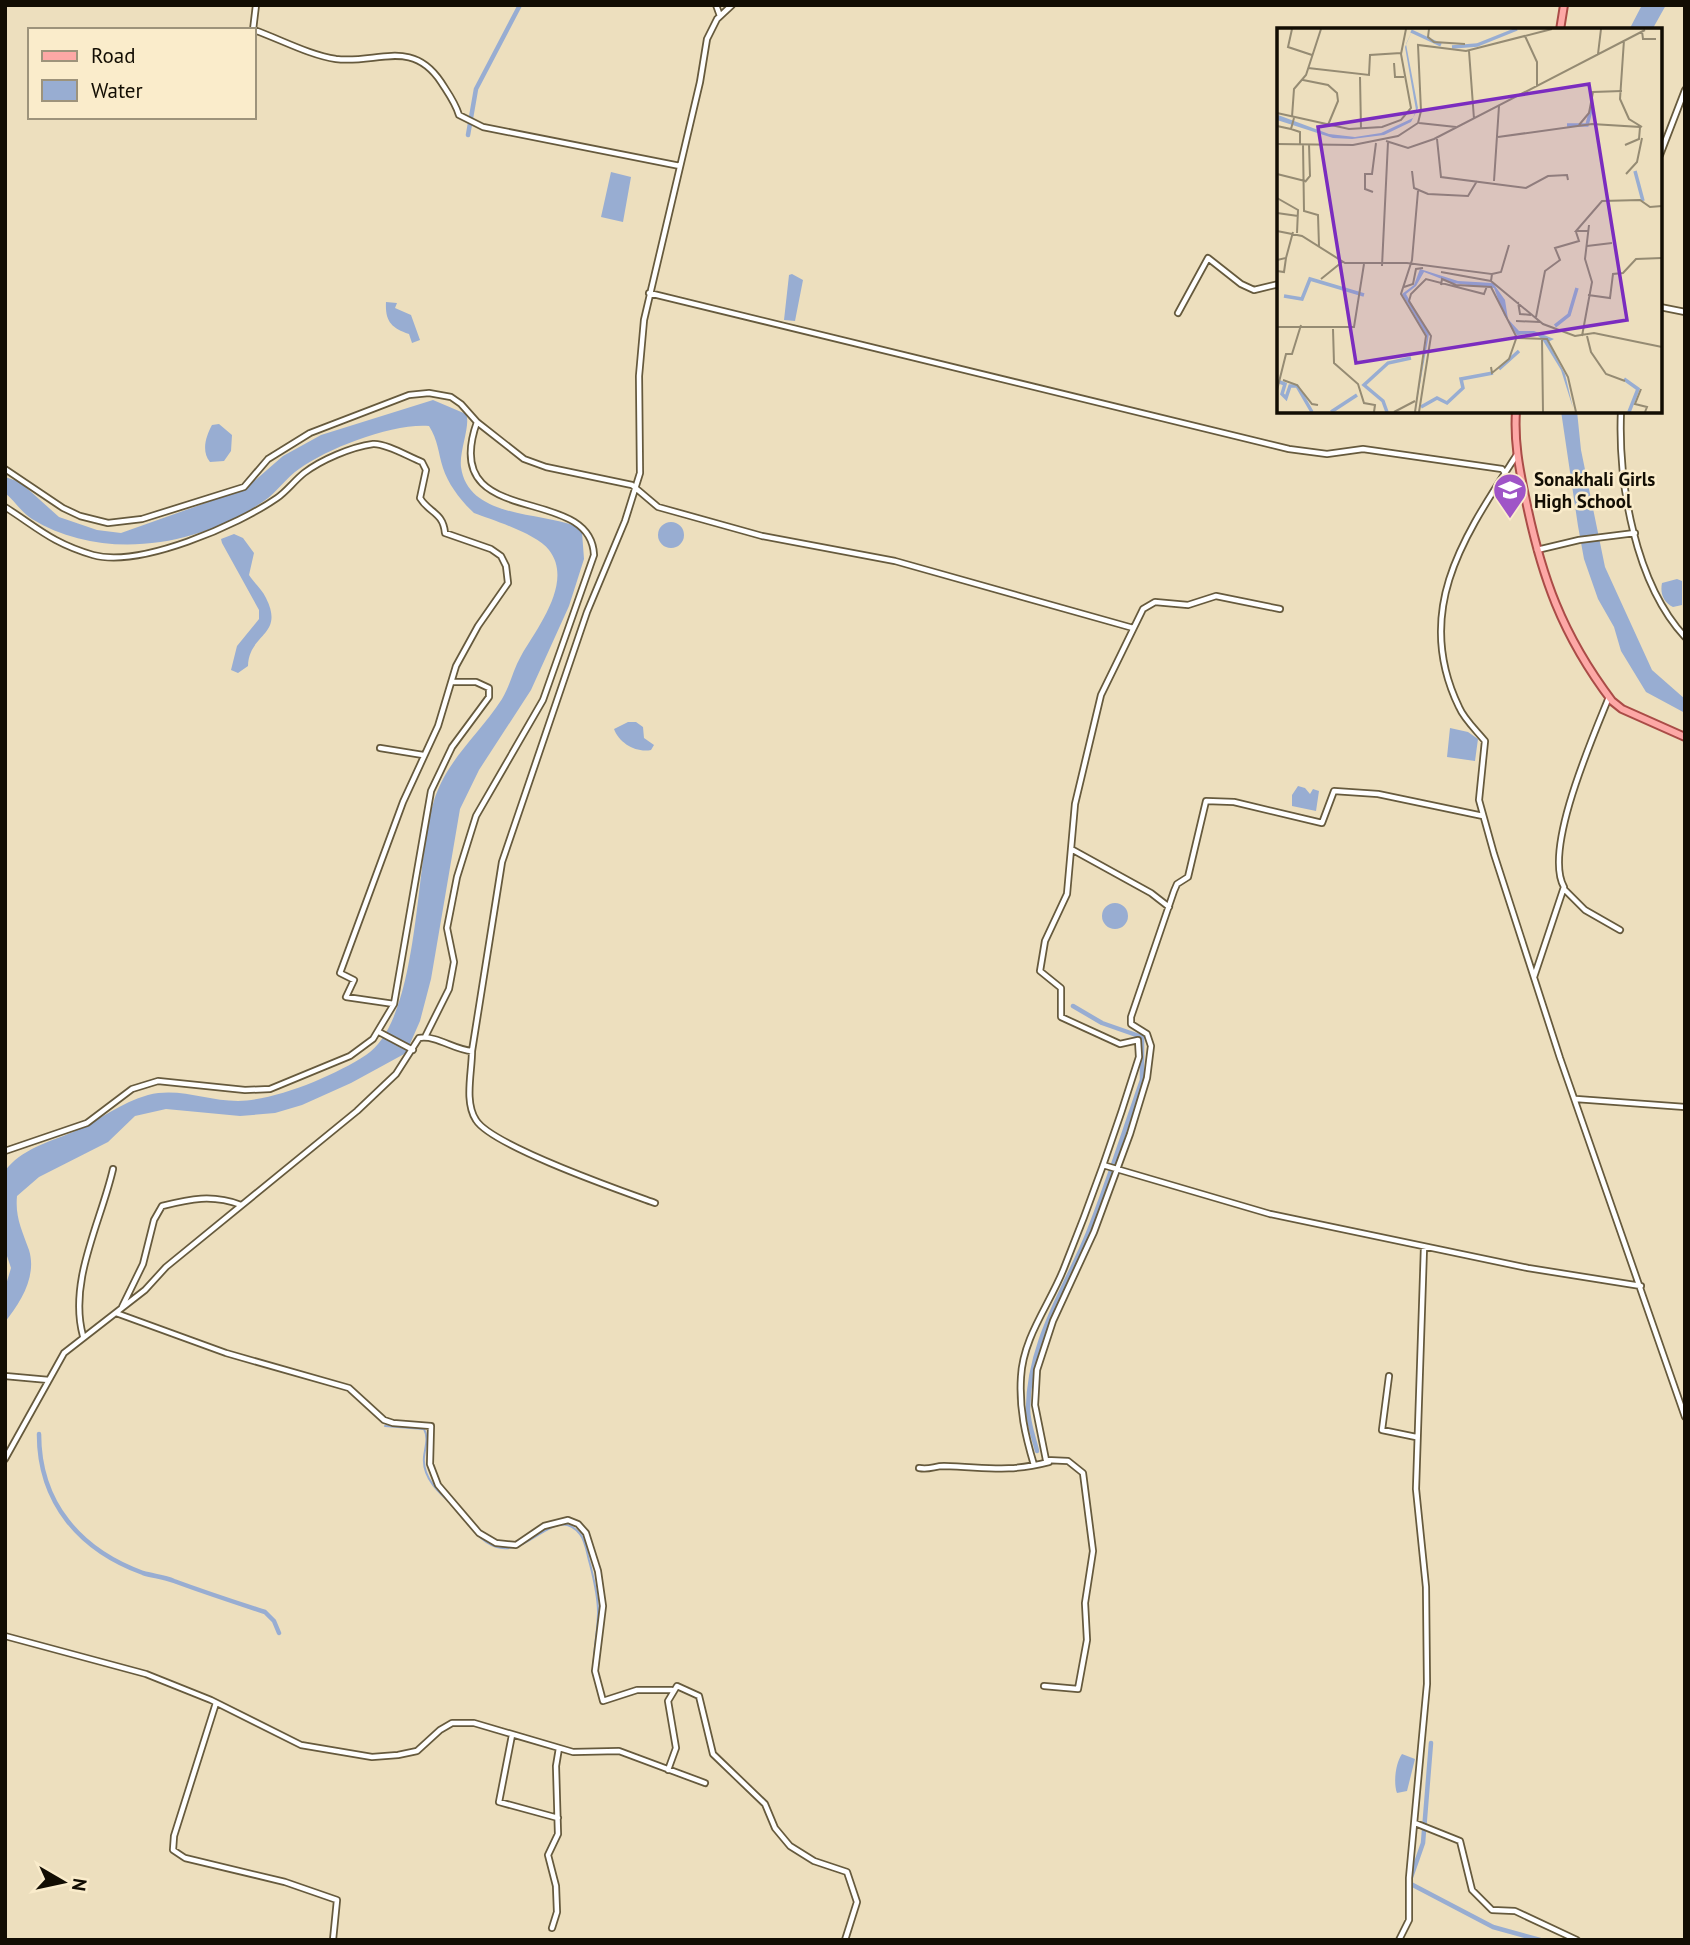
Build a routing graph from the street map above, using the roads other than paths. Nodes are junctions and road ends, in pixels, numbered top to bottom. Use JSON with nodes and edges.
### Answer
{"nodes":[{"id":1,"x":256,"y":5,"type":"edge"},
{"id":2,"x":716,"y":5,"type":"edge"},
{"id":3,"x":732,"y":5,"type":"edge"},
{"id":4,"x":1564,"y":5,"type":"edge"},
{"id":5,"x":720,"y":16,"type":"junction"},
{"id":6,"x":254,"y":28,"type":"edge"},
{"id":7,"x":1560,"y":28,"type":"edge"},
{"id":8,"x":256,"y":31,"type":"edge"},
{"id":9,"x":1685,"y":90,"type":"edge"},
{"id":10,"x":1662,"y":150,"type":"edge"},
{"id":11,"x":680,"y":166,"type":"junction"},
{"id":12,"x":1277,"y":284,"type":"edge"},
{"id":13,"x":649,"y":293,"type":"junction"},
{"id":14,"x":1662,"y":307,"type":"edge"},
{"id":15,"x":1685,"y":312,"type":"edge"},
{"id":16,"x":1178,"y":313,"type":"dead end"},
{"id":17,"x":1516,"y":413,"type":"edge"},
{"id":18,"x":1620,"y":413,"type":"edge"},
{"id":19,"x":477,"y":422,"type":"junction"},
{"id":20,"x":1517,"y":455,"type":"junction"},
{"id":21,"x":5,"y":469,"type":"edge"},
{"id":22,"x":1505,"y":473,"type":"junction"},
{"id":23,"x":636,"y":488,"type":"junction"},
{"id":24,"x":5,"y":507,"type":"edge"},
{"id":25,"x":1635,"y":533,"type":"junction"},
{"id":26,"x":1536,"y":551,"type":"junction"},
{"id":27,"x":1280,"y":609,"type":"dead end"},
{"id":28,"x":1133,"y":628,"type":"junction"},
{"id":29,"x":1685,"y":637,"type":"edge"},
{"id":30,"x":452,"y":682,"type":"junction"},
{"id":31,"x":1609,"y":697,"type":"junction"},
{"id":32,"x":1685,"y":737,"type":"edge"},
{"id":33,"x":380,"y":748,"type":"dead end"},
{"id":34,"x":423,"y":755,"type":"junction"},
{"id":35,"x":1483,"y":816,"type":"junction"},
{"id":36,"x":1073,"y":850,"type":"junction"},
{"id":37,"x":1564,"y":889,"type":"junction"},
{"id":38,"x":1169,"y":907,"type":"junction"},
{"id":39,"x":1620,"y":930,"type":"dead end"},
{"id":40,"x":1534,"y":978,"type":"junction"},
{"id":41,"x":394,"y":1004,"type":"junction"},
{"id":42,"x":379,"y":1032,"type":"junction"},
{"id":43,"x":425,"y":1037,"type":"junction"},
{"id":44,"x":413,"y":1050,"type":"junction"},
{"id":45,"x":472,"y":1051,"type":"junction"},
{"id":46,"x":1576,"y":1099,"type":"junction"},
{"id":47,"x":1685,"y":1107,"type":"edge"},
{"id":48,"x":5,"y":1151,"type":"edge"},
{"id":49,"x":1102,"y":1165,"type":"junction"},
{"id":50,"x":113,"y":1169,"type":"dead end"},
{"id":51,"x":1118,"y":1170,"type":"junction"},
{"id":52,"x":655,"y":1203,"type":"dead end"},
{"id":53,"x":242,"y":1205,"type":"junction"},
{"id":54,"x":1424,"y":1247,"type":"junction"},
{"id":55,"x":1641,"y":1286,"type":"junction"},
{"id":56,"x":118,"y":1311,"type":"junction"},
{"id":57,"x":83,"y":1336,"type":"junction"},
{"id":58,"x":5,"y":1376,"type":"edge"},
{"id":59,"x":1389,"y":1376,"type":"dead end"},
{"id":60,"x":49,"y":1380,"type":"junction"},
{"id":61,"x":1685,"y":1418,"type":"edge"},
{"id":62,"x":1416,"y":1437,"type":"junction"},
{"id":63,"x":5,"y":1459,"type":"edge"},
{"id":64,"x":1049,"y":1462,"type":"junction"},
{"id":65,"x":1034,"y":1465,"type":"junction"},
{"id":66,"x":919,"y":1468,"type":"dead end"},
{"id":67,"x":5,"y":1636,"type":"edge"},
{"id":68,"x":1044,"y":1686,"type":"dead end"},
{"id":69,"x":672,"y":1690,"type":"junction"},
{"id":70,"x":216,"y":1703,"type":"junction"},
{"id":71,"x":512,"y":1735,"type":"junction"},
{"id":72,"x":559,"y":1748,"type":"junction"},
{"id":73,"x":668,"y":1770,"type":"junction"},
{"id":74,"x":705,"y":1783,"type":"dead end"},
{"id":75,"x":558,"y":1818,"type":"junction"},
{"id":76,"x":1415,"y":1824,"type":"junction"},
{"id":77,"x":552,"y":1928,"type":"dead end"},
{"id":78,"x":333,"y":1940,"type":"edge"},
{"id":79,"x":845,"y":1940,"type":"edge"},
{"id":80,"x":1399,"y":1940,"type":"edge"},
{"id":81,"x":1577,"y":1940,"type":"edge"}],
"edges":[{"from":1,"to":6,"type":"street"},
{"from":2,"to":5,"type":"street"},
{"from":3,"to":5,"type":"street"},
{"from":4,"to":7,"type":"main road"},
{"from":5,"to":11,"type":"street"},
{"from":8,"to":11,"type":"street"},
{"from":9,"to":10,"type":"street"},
{"from":11,"to":13,"type":"street"},
{"from":12,"to":16,"type":"street"},
{"from":13,"to":22,"type":"street"},
{"from":13,"to":23,"type":"street"},
{"from":14,"to":15,"type":"street"},
{"from":17,"to":20,"type":"main road"},
{"from":18,"to":25,"type":"street"},
{"from":19,"to":21,"type":"street"},
{"from":19,"to":23,"type":"street"},
{"from":19,"to":43,"type":"street"},
{"from":20,"to":22,"type":"street"},
{"from":20,"to":26,"type":"main road"},
{"from":22,"to":35,"type":"street"},
{"from":23,"to":28,"type":"street"},
{"from":23,"to":45,"type":"street"},
{"from":24,"to":30,"type":"street"},
{"from":25,"to":26,"type":"street"},
{"from":25,"to":29,"type":"street"},
{"from":26,"to":31,"type":"main road"},
{"from":27,"to":28,"type":"street"},
{"from":28,"to":36,"type":"street"},
{"from":30,"to":34,"type":"street"},
{"from":30,"to":41,"type":"street"},
{"from":31,"to":32,"type":"main road"},
{"from":31,"to":37,"type":"street"},
{"from":33,"to":34,"type":"street"},
{"from":34,"to":41,"type":"street"},
{"from":35,"to":38,"type":"street"},
{"from":35,"to":40,"type":"street"},
{"from":36,"to":38,"type":"street"},
{"from":36,"to":49,"type":"street"},
{"from":37,"to":39,"type":"street"},
{"from":37,"to":40,"type":"street"},
{"from":38,"to":51,"type":"street"},
{"from":40,"to":46,"type":"street"},
{"from":41,"to":42,"type":"street"},
{"from":42,"to":44,"type":"street"},
{"from":42,"to":48,"type":"street"},
{"from":43,"to":44,"type":"street"},
{"from":43,"to":45,"type":"street"},
{"from":44,"to":53,"type":"street"},
{"from":45,"to":52,"type":"street"},
{"from":46,"to":47,"type":"street"},
{"from":46,"to":55,"type":"street"},
{"from":49,"to":51,"type":"street"},
{"from":49,"to":65,"type":"street"},
{"from":50,"to":57,"type":"street"},
{"from":51,"to":54,"type":"street"},
{"from":51,"to":64,"type":"street"},
{"from":53,"to":56,"type":"street"},
{"from":53,"to":56,"type":"street"},
{"from":54,"to":55,"type":"street"},
{"from":54,"to":62,"type":"street"},
{"from":55,"to":61,"type":"street"},
{"from":56,"to":57,"type":"street"},
{"from":56,"to":69,"type":"street"},
{"from":57,"to":60,"type":"street"},
{"from":58,"to":60,"type":"street"},
{"from":59,"to":62,"type":"street"},
{"from":60,"to":63,"type":"street"},
{"from":62,"to":76,"type":"street"},
{"from":64,"to":65,"type":"street"},
{"from":64,"to":68,"type":"street"},
{"from":65,"to":66,"type":"street"},
{"from":67,"to":70,"type":"street"},
{"from":69,"to":73,"type":"street"},
{"from":69,"to":79,"type":"street"},
{"from":70,"to":71,"type":"street"},
{"from":70,"to":78,"type":"street"},
{"from":71,"to":72,"type":"street"},
{"from":71,"to":75,"type":"street"},
{"from":72,"to":73,"type":"street"},
{"from":72,"to":75,"type":"street"},
{"from":73,"to":74,"type":"street"},
{"from":75,"to":77,"type":"street"},
{"from":76,"to":80,"type":"street"},
{"from":76,"to":81,"type":"street"}]}
